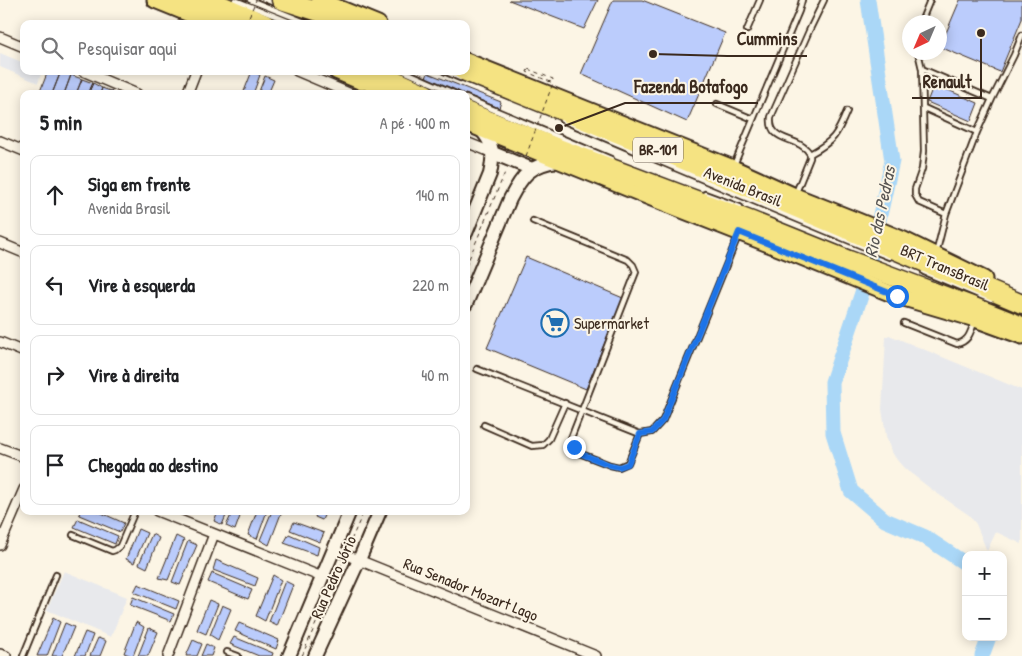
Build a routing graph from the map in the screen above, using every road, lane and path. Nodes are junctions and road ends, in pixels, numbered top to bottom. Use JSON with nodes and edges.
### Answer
{"nodes":[{"id":1,"x":155,"y":0,"type":"edge"},
{"id":2,"x":180,"y":0,"type":"edge"},
{"id":3,"x":210,"y":0,"type":"edge"},
{"id":4,"x":250,"y":0,"type":"edge"},
{"id":5,"x":256,"y":0,"type":"edge"},
{"id":6,"x":270,"y":0,"type":"edge"},
{"id":7,"x":282,"y":0,"type":"edge"},
{"id":8,"x":319,"y":0,"type":"edge"},
{"id":9,"x":760,"y":0,"type":"edge"},
{"id":10,"x":802,"y":0,"type":"edge"},
{"id":11,"x":824,"y":0,"type":"edge"},
{"id":12,"x":930,"y":0,"type":"edge"},
{"id":13,"x":231,"y":4,"type":"edge"},
{"id":14,"x":924,"y":15,"type":"edge"},
{"id":15,"x":204,"y":20,"type":"edge"},
{"id":16,"x":226,"y":20,"type":"edge"},
{"id":17,"x":248,"y":20,"type":"edge"},
{"id":18,"x":253,"y":20,"type":"edge"},
{"id":19,"x":258,"y":20,"type":"edge"},
{"id":20,"x":282,"y":20,"type":"edge"},
{"id":21,"x":300,"y":20,"type":"edge"},
{"id":22,"x":321,"y":20,"type":"edge"},
{"id":23,"x":344,"y":20,"type":"edge"},
{"id":24,"x":368,"y":20,"type":"edge"},
{"id":25,"x":747,"y":30,"type":"dead end"},
{"id":26,"x":1022,"y":34,"type":"edge"},
{"id":27,"x":0,"y":37,"type":"edge"},
{"id":28,"x":20,"y":45,"type":"edge"},
{"id":29,"x":920,"y":60,"type":"edge"},
{"id":30,"x":470,"y":63,"type":"edge"},
{"id":31,"x":528,"y":69,"type":"dead end"},
{"id":32,"x":922,"y":69,"type":"junction"},
{"id":33,"x":92,"y":75,"type":"edge"},
{"id":34,"x":194,"y":75,"type":"edge"},
{"id":35,"x":306,"y":75,"type":"edge"},
{"id":36,"x":346,"y":75,"type":"edge"},
{"id":37,"x":358,"y":75,"type":"edge"},
{"id":38,"x":385,"y":75,"type":"edge"},
{"id":39,"x":413,"y":75,"type":"edge"},
{"id":40,"x":462,"y":75,"type":"edge"},
{"id":41,"x":128,"y":90,"type":"edge"},
{"id":42,"x":189,"y":90,"type":"edge"},
{"id":43,"x":342,"y":90,"type":"edge"},
{"id":44,"x":384,"y":90,"type":"edge"},
{"id":45,"x":385,"y":90,"type":"edge"},
{"id":46,"x":417,"y":90,"type":"edge"},
{"id":47,"x":447,"y":90,"type":"edge"},
{"id":48,"x":992,"y":99,"type":"junction"},
{"id":49,"x":470,"y":100,"type":"edge"},
{"id":50,"x":717,"y":104,"type":"dead end"},
{"id":51,"x":924,"y":108,"type":"junction"},
{"id":52,"x":847,"y":111,"type":"dead end"},
{"id":53,"x":470,"y":113,"type":"edge"},
{"id":54,"x":754,"y":119,"type":"junction"},
{"id":55,"x":560,"y":120,"type":"dead end"},
{"id":56,"x":473,"y":126,"type":"edge"},
{"id":57,"x":977,"y":132,"type":"junction"},
{"id":58,"x":0,"y":141,"type":"edge"},
{"id":59,"x":470,"y":144,"type":"edge"},
{"id":60,"x":20,"y":149,"type":"edge"},
{"id":61,"x":493,"y":153,"type":"junction"},
{"id":62,"x":810,"y":154,"type":"junction"},
{"id":63,"x":526,"y":156,"type":"dead end"},
{"id":64,"x":511,"y":160,"type":"junction"},
{"id":65,"x":558,"y":161,"type":"junction"},
{"id":66,"x":618,"y":161,"type":"dead end"},
{"id":67,"x":733,"y":168,"type":"junction"},
{"id":68,"x":532,"y":169,"type":"junction"},
{"id":69,"x":697,"y":191,"type":"dead end"},
{"id":70,"x":795,"y":196,"type":"junction"},
{"id":71,"x":742,"y":208,"type":"dead end"},
{"id":72,"x":946,"y":214,"type":"junction"},
{"id":73,"x":533,"y":221,"type":"dead end"},
{"id":74,"x":470,"y":223,"type":"edge"},
{"id":75,"x":739,"y":232,"type":"junction"},
{"id":76,"x":855,"y":232,"type":"junction"},
{"id":77,"x":0,"y":243,"type":"edge"},
{"id":78,"x":20,"y":251,"type":"edge"},
{"id":79,"x":935,"y":256,"type":"junction"},
{"id":80,"x":470,"y":257,"type":"edge"},
{"id":81,"x":892,"y":266,"type":"junction"},
{"id":82,"x":849,"y":269,"type":"junction"},
{"id":83,"x":919,"y":270,"type":"dead end"},
{"id":84,"x":470,"y":294,"type":"edge"},
{"id":85,"x":1022,"y":295,"type":"edge"},
{"id":86,"x":998,"y":303,"type":"dead end"},
{"id":87,"x":1022,"y":304,"type":"edge"},
{"id":88,"x":975,"y":319,"type":"junction"},
{"id":89,"x":904,"y":323,"type":"dead end"},
{"id":90,"x":1022,"y":326,"type":"edge"},
{"id":91,"x":1022,"y":336,"type":"edge"},
{"id":92,"x":0,"y":342,"type":"edge"},
{"id":93,"x":20,"y":350,"type":"edge"},
{"id":94,"x":477,"y":369,"type":"dead end"},
{"id":95,"x":564,"y":404,"type":"junction"},
{"id":96,"x":582,"y":411,"type":"junction"},
{"id":97,"x":484,"y":425,"type":"dead end"},
{"id":98,"x":640,"y":434,"type":"junction"},
{"id":99,"x":0,"y":448,"type":"edge"},
{"id":100,"x":20,"y":456,"type":"edge"},
{"id":101,"x":20,"y":498,"type":"edge"},
{"id":102,"x":133,"y":515,"type":"edge"},
{"id":103,"x":167,"y":515,"type":"edge"},
{"id":104,"x":349,"y":515,"type":"edge"},
{"id":105,"x":362,"y":515,"type":"edge"},
{"id":106,"x":378,"y":515,"type":"edge"},
{"id":107,"x":214,"y":534,"type":"junction"},
{"id":108,"x":73,"y":535,"type":"dead end"},
{"id":109,"x":0,"y":545,"type":"edge"},
{"id":110,"x":340,"y":552,"type":"junction"},
{"id":111,"x":359,"y":560,"type":"junction"},
{"id":112,"x":56,"y":575,"type":"dead end"},
{"id":113,"x":322,"y":577,"type":"junction"},
{"id":114,"x":227,"y":652,"type":"dead end"},
{"id":115,"x":0,"y":654,"type":"edge"},
{"id":116,"x":6,"y":656,"type":"edge"},
{"id":117,"x":23,"y":656,"type":"edge"},
{"id":118,"x":168,"y":656,"type":"edge"},
{"id":119,"x":238,"y":656,"type":"edge"},
{"id":120,"x":289,"y":656,"type":"edge"},
{"id":121,"x":302,"y":656,"type":"edge"},
{"id":122,"x":315,"y":656,"type":"edge"},
{"id":123,"x":596,"y":656,"type":"edge"}],
"edges":[{"from":1,"to":15,"type":"main road"},
{"from":2,"to":16,"type":"highway"},
{"from":3,"to":13,"type":"highway"},
{"from":4,"to":21,"type":"lane"},
{"from":5,"to":17,"type":"path","bridge":true},
{"from":6,"to":22,"type":"highway"},
{"from":7,"to":23,"type":"highway"},
{"from":8,"to":24,"type":"main road"},
{"from":9,"to":25,"type":"lane"},
{"from":10,"to":54,"type":"lane"},
{"from":11,"to":62,"type":"lane"},
{"from":12,"to":14,"type":"lane"},
{"from":13,"to":18,"type":"highway"},
{"from":13,"to":19,"type":"highway"},
{"from":13,"to":20,"type":"lane"},
{"from":26,"to":48,"type":"lane"},
{"from":27,"to":28,"type":"street"},
{"from":29,"to":32,"type":"lane"},
{"from":30,"to":67,"type":"main road","name":"Avenida Brasil"},
{"from":31,"to":63,"type":"path","bridge":true},
{"from":32,"to":48,"type":"lane"},
{"from":32,"to":51,"type":"lane"},
{"from":33,"to":41,"type":"street"},
{"from":34,"to":42,"type":"street"},
{"from":35,"to":43,"type":"street"},
{"from":36,"to":44,"type":"main road"},
{"from":37,"to":45,"type":"highway"},
{"from":38,"to":46,"type":"highway"},
{"from":39,"to":47,"type":"lane"},
{"from":40,"to":76,"type":"highway","name":"Avenida Brasil","number":"BR-101"},
{"from":48,"to":57,"type":"lane"},
{"from":49,"to":66,"type":"lane"},
{"from":50,"to":54,"type":"lane"},
{"from":51,"to":57,"type":"lane"},
{"from":51,"to":72,"type":"lane"},
{"from":52,"to":62,"type":"lane"},
{"from":53,"to":82,"type":"highway","name":"Avenida Brasil","number":"BR-101"},
{"from":54,"to":67,"type":"lane"},
{"from":55,"to":76,"type":"lane"},
{"from":56,"to":61,"type":"main road"},
{"from":56,"to":65,"type":"main road","name":"Avenida Brasil"},
{"from":57,"to":72,"type":"lane"},
{"from":58,"to":60,"type":"street"},
{"from":59,"to":61,"type":"street"},
{"from":61,"to":64,"type":"main road"},
{"from":61,"to":74,"type":"main road"},
{"from":62,"to":70,"type":"lane"},
{"from":64,"to":68,"type":"main road"},
{"from":64,"to":80,"type":"path"},
{"from":65,"to":68,"type":"main road"},
{"from":65,"to":75,"type":"main road","name":"Avenida Brasil"},
{"from":67,"to":70,"type":"main road","name":"Avenida Brasil"},
{"from":68,"to":84,"type":"main road"},
{"from":69,"to":71,"type":"lane"},
{"from":70,"to":76,"type":"main road","name":"Avenida Brasil"},
{"from":72,"to":79,"type":"lane"},
{"from":73,"to":96,"type":"lane"},
{"from":75,"to":82,"type":"main road","name":"Avenida Brasil"},
{"from":75,"to":98,"type":"lane"},
{"from":76,"to":81,"type":"highway","name":"Avenida Brasil","number":"BR-101"},
{"from":77,"to":78,"type":"street"},
{"from":79,"to":81,"type":"main road","name":"Avenida Brasil"},
{"from":79,"to":85,"type":"main road","name":"Avenida Brasil"},
{"from":81,"to":82,"type":"highway","name":"Avenida Brasil","number":"BR-101"},
{"from":81,"to":87,"type":"highway","name":"Avenida Brasil","number":"BR-101"},
{"from":81,"to":88,"type":"main road","name":"Avenida Brasil"},
{"from":81,"to":90,"type":"highway","name":"Avenida Brasil","number":"BR-101"},
{"from":83,"to":86,"type":"lane","name":"BRT TransBrasil"},
{"from":88,"to":89,"type":"lane"},
{"from":88,"to":91,"type":"main road","name":"Avenida Brasil"},
{"from":92,"to":93,"type":"street"},
{"from":94,"to":95,"type":"lane"},
{"from":95,"to":96,"type":"lane"},
{"from":95,"to":97,"type":"lane"},
{"from":96,"to":98,"type":"lane"},
{"from":96,"to":98,"type":"lane"},
{"from":99,"to":100,"type":"street"},
{"from":101,"to":109,"type":"street"},
{"from":102,"to":108,"type":"lane"},
{"from":103,"to":107,"type":"street"},
{"from":104,"to":110,"type":"main road","name":"Rua Pedro Jório"},
{"from":105,"to":110,"type":"path"},
{"from":106,"to":111,"type":"main road","name":"Rua Pedro Jório"},
{"from":107,"to":113,"type":"street"},
{"from":107,"to":118,"type":"street"},
{"from":110,"to":111,"type":"street","name":"Rua Senador Mozart Lago"},
{"from":110,"to":113,"type":"main road","name":"Rua Pedro Jório"},
{"from":110,"to":121,"type":"path"},
{"from":111,"to":122,"type":"main road","name":"Rua Pedro Jório"},
{"from":111,"to":123,"type":"street","name":"Rua Senador Mozart Lago"},
{"from":112,"to":117,"type":"lane"},
{"from":113,"to":120,"type":"main road","name":"Rua Pedro Jório"},
{"from":114,"to":119,"type":"lane"},
{"from":115,"to":116,"type":"street"}]}
